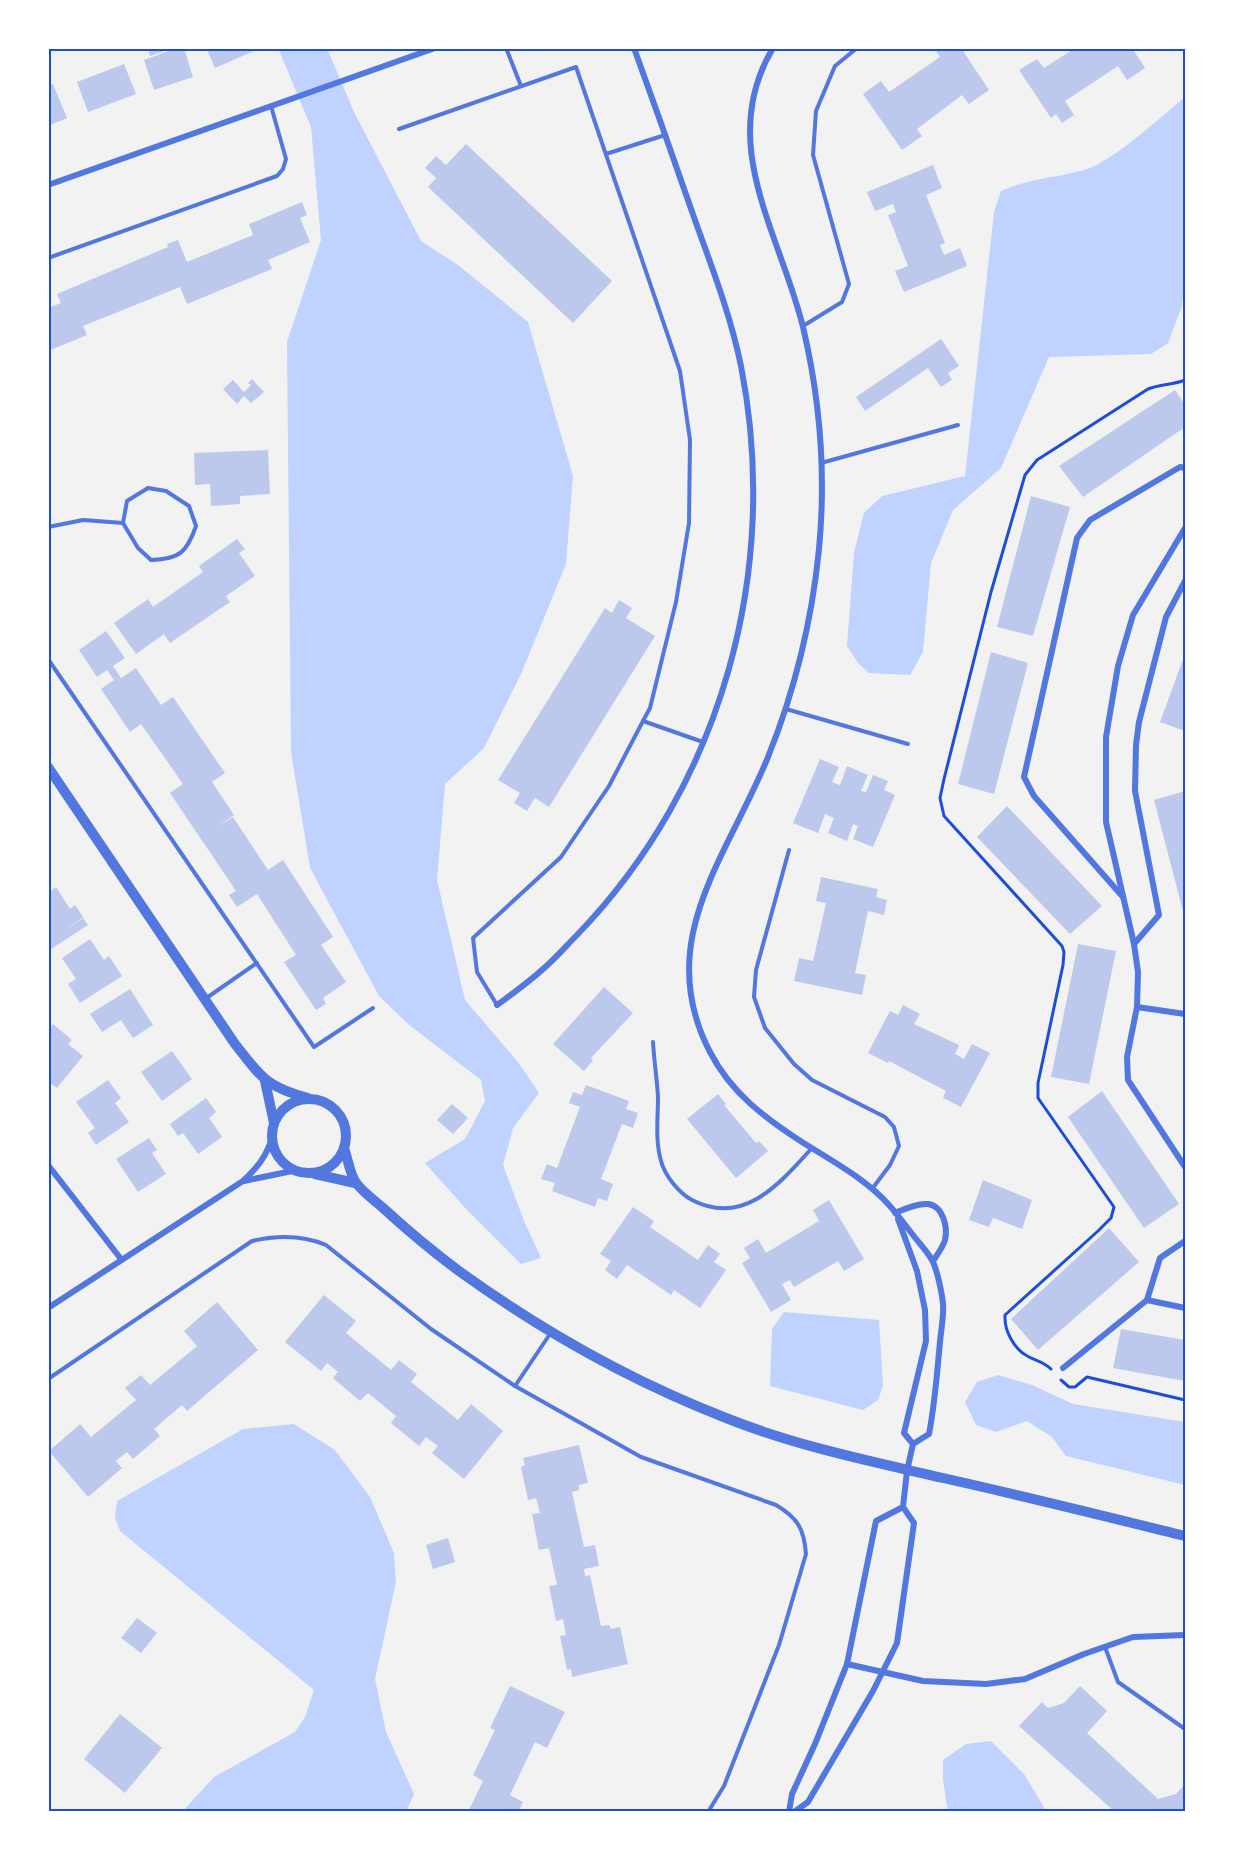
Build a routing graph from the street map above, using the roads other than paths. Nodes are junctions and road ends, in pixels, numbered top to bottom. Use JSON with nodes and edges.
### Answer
{"nodes":[{"id":1,"x":435,"y":48,"type":"edge"},
{"id":2,"x":506,"y":48,"type":"edge"},
{"id":3,"x":634,"y":48,"type":"edge"},
{"id":4,"x":773,"y":48,"type":"edge"},
{"id":5,"x":856,"y":48,"type":"edge"},
{"id":6,"x":521,"y":86,"type":"junction"},
{"id":7,"x":271,"y":106,"type":"junction"},
{"id":8,"x":399,"y":129,"type":"dead end"},
{"id":9,"x":665,"y":135,"type":"junction"},
{"id":10,"x":606,"y":154,"type":"junction"},
{"id":11,"x":48,"y":185,"type":"edge"},
{"id":12,"x":48,"y":258,"type":"edge"},
{"id":13,"x":802,"y":327,"type":"junction"},
{"id":14,"x":958,"y":425,"type":"dead end"},
{"id":15,"x":821,"y":463,"type":"junction"},
{"id":16,"x":1185,"y":468,"type":"edge"},
{"id":17,"x":123,"y":523,"type":"junction"},
{"id":18,"x":48,"y":527,"type":"edge"},
{"id":19,"x":1185,"y":528,"type":"edge"},
{"id":20,"x":1185,"y":581,"type":"edge"},
{"id":21,"x":48,"y":659,"type":"edge"},
{"id":22,"x":786,"y":709,"type":"junction"},
{"id":23,"x":643,"y":721,"type":"junction"},
{"id":24,"x":704,"y":743,"type":"junction"},
{"id":25,"x":908,"y":744,"type":"dead end"},
{"id":26,"x":48,"y":767,"type":"edge"},
{"id":27,"x":789,"y":850,"type":"dead end"},
{"id":28,"x":1124,"y":897,"type":"junction"},
{"id":29,"x":1134,"y":944,"type":"junction"},
{"id":30,"x":256,"y":963,"type":"junction"},
{"id":31,"x":204,"y":1000,"type":"junction"},
{"id":32,"x":497,"y":1005,"type":"joint"},
{"id":33,"x":1137,"y":1007,"type":"junction"},
{"id":34,"x":373,"y":1008,"type":"dead end"},
{"id":35,"x":1185,"y":1014,"type":"edge"},
{"id":36,"x":652,"y":1042,"type":"dead end"},
{"id":37,"x":265,"y":1081,"type":"junction"},
{"id":38,"x":308,"y":1098,"type":"junction"},
{"id":39,"x":274,"y":1123,"type":"junction"},
{"id":40,"x":272,"y":1137,"type":"junction"},
{"id":41,"x":344,"y":1148,"type":"junction"},
{"id":42,"x":812,"y":1148,"type":"junction"},
{"id":43,"x":48,"y":1165,"type":"edge"},
{"id":44,"x":1185,"y":1167,"type":"edge"},
{"id":45,"x":297,"y":1170,"type":"junction"},
{"id":46,"x":311,"y":1173,"type":"junction"},
{"id":47,"x":243,"y":1181,"type":"junction"},
{"id":48,"x":355,"y":1183,"type":"junction"},
{"id":49,"x":872,"y":1189,"type":"junction"},
{"id":50,"x":895,"y":1213,"type":"junction"},
{"id":51,"x":1185,"y":1241,"type":"edge"},
{"id":52,"x":121,"y":1259,"type":"junction"},
{"id":53,"x":933,"y":1261,"type":"junction"},
{"id":54,"x":1147,"y":1300,"type":"junction"},
{"id":55,"x":48,"y":1308,"type":"edge"},
{"id":56,"x":1185,"y":1308,"type":"edge"},
{"id":57,"x":550,"y":1332,"type":"junction"},
{"id":58,"x":1063,"y":1368,"type":"dead end"},
{"id":59,"x":48,"y":1379,"type":"edge"},
{"id":60,"x":515,"y":1386,"type":"junction"},
{"id":61,"x":913,"y":1444,"type":"junction"},
{"id":62,"x":907,"y":1471,"type":"junction"},
{"id":63,"x":903,"y":1507,"type":"junction"},
{"id":64,"x":1185,"y":1536,"type":"edge"},
{"id":65,"x":1185,"y":1635,"type":"edge"},
{"id":66,"x":1105,"y":1647,"type":"junction"},
{"id":67,"x":847,"y":1664,"type":"junction"},
{"id":68,"x":883,"y":1672,"type":"junction"},
{"id":69,"x":1185,"y":1729,"type":"edge"},
{"id":70,"x":708,"y":1812,"type":"edge"},
{"id":71,"x":789,"y":1812,"type":"edge"},
{"id":72,"x":794,"y":1812,"type":"edge"}],
"edges":[{"from":1,"to":7,"type":"street"},
{"from":2,"to":6,"type":"lane"},
{"from":3,"to":9,"type":"street"},
{"from":4,"to":13,"type":"street"},
{"from":5,"to":13,"type":"lane"},
{"from":6,"to":8,"type":"lane"},
{"from":6,"to":10,"type":"lane"},
{"from":7,"to":11,"type":"street"},
{"from":7,"to":12,"type":"lane"},
{"from":9,"to":10,"type":"lane"},
{"from":9,"to":24,"type":"street"},
{"from":10,"to":23,"type":"lane"},
{"from":13,"to":15,"type":"street"},
{"from":14,"to":15,"type":"lane"},
{"from":15,"to":22,"type":"street"},
{"from":16,"to":28,"type":"street"},
{"from":17,"to":17,"type":"lane"},
{"from":17,"to":18,"type":"lane"},
{"from":19,"to":28,"type":"street"},
{"from":20,"to":29,"type":"street"},
{"from":21,"to":30,"type":"lane"},
{"from":22,"to":25,"type":"lane"},
{"from":22,"to":42,"type":"street"},
{"from":23,"to":24,"type":"lane"},
{"from":23,"to":32,"type":"lane"},
{"from":24,"to":32,"type":"street"},
{"from":26,"to":31,"type":"street"},
{"from":27,"to":49,"type":"lane"},
{"from":28,"to":29,"type":"street"},
{"from":29,"to":33,"type":"street"},
{"from":30,"to":31,"type":"lane"},
{"from":30,"to":34,"type":"lane"},
{"from":31,"to":37,"type":"street"},
{"from":33,"to":35,"type":"street"},
{"from":33,"to":44,"type":"street"},
{"from":36,"to":42,"type":"lane"},
{"from":37,"to":38,"type":"street"},
{"from":37,"to":39,"type":"street"},
{"from":38,"to":39,"type":"street"},
{"from":38,"to":41,"type":"street"},
{"from":39,"to":40,"type":"street"},
{"from":40,"to":45,"type":"street"},
{"from":40,"to":47,"type":"street"},
{"from":41,"to":46,"type":"street"},
{"from":41,"to":48,"type":"street"},
{"from":42,"to":49,"type":"street"},
{"from":43,"to":52,"type":"street"},
{"from":45,"to":46,"type":"street"},
{"from":45,"to":47,"type":"street"},
{"from":46,"to":48,"type":"street"},
{"from":47,"to":52,"type":"street"},
{"from":48,"to":57,"type":"street"},
{"from":49,"to":50,"type":"street"},
{"from":50,"to":53,"type":"street"},
{"from":50,"to":53,"type":"street"},
{"from":50,"to":61,"type":"street"},
{"from":51,"to":54,"type":"street"},
{"from":52,"to":55,"type":"street"},
{"from":53,"to":61,"type":"street"},
{"from":54,"to":56,"type":"street"},
{"from":54,"to":58,"type":"street"},
{"from":57,"to":60,"type":"lane"},
{"from":57,"to":62,"type":"street"},
{"from":59,"to":60,"type":"lane"},
{"from":60,"to":70,"type":"lane"},
{"from":61,"to":62,"type":"street"},
{"from":62,"to":63,"type":"street"},
{"from":62,"to":64,"type":"street"},
{"from":63,"to":67,"type":"street"},
{"from":63,"to":68,"type":"street"},
{"from":65,"to":66,"type":"street"},
{"from":66,"to":68,"type":"street"},
{"from":66,"to":69,"type":"lane"},
{"from":67,"to":68,"type":"street"},
{"from":67,"to":71,"type":"street"},
{"from":68,"to":72,"type":"street"}]}
